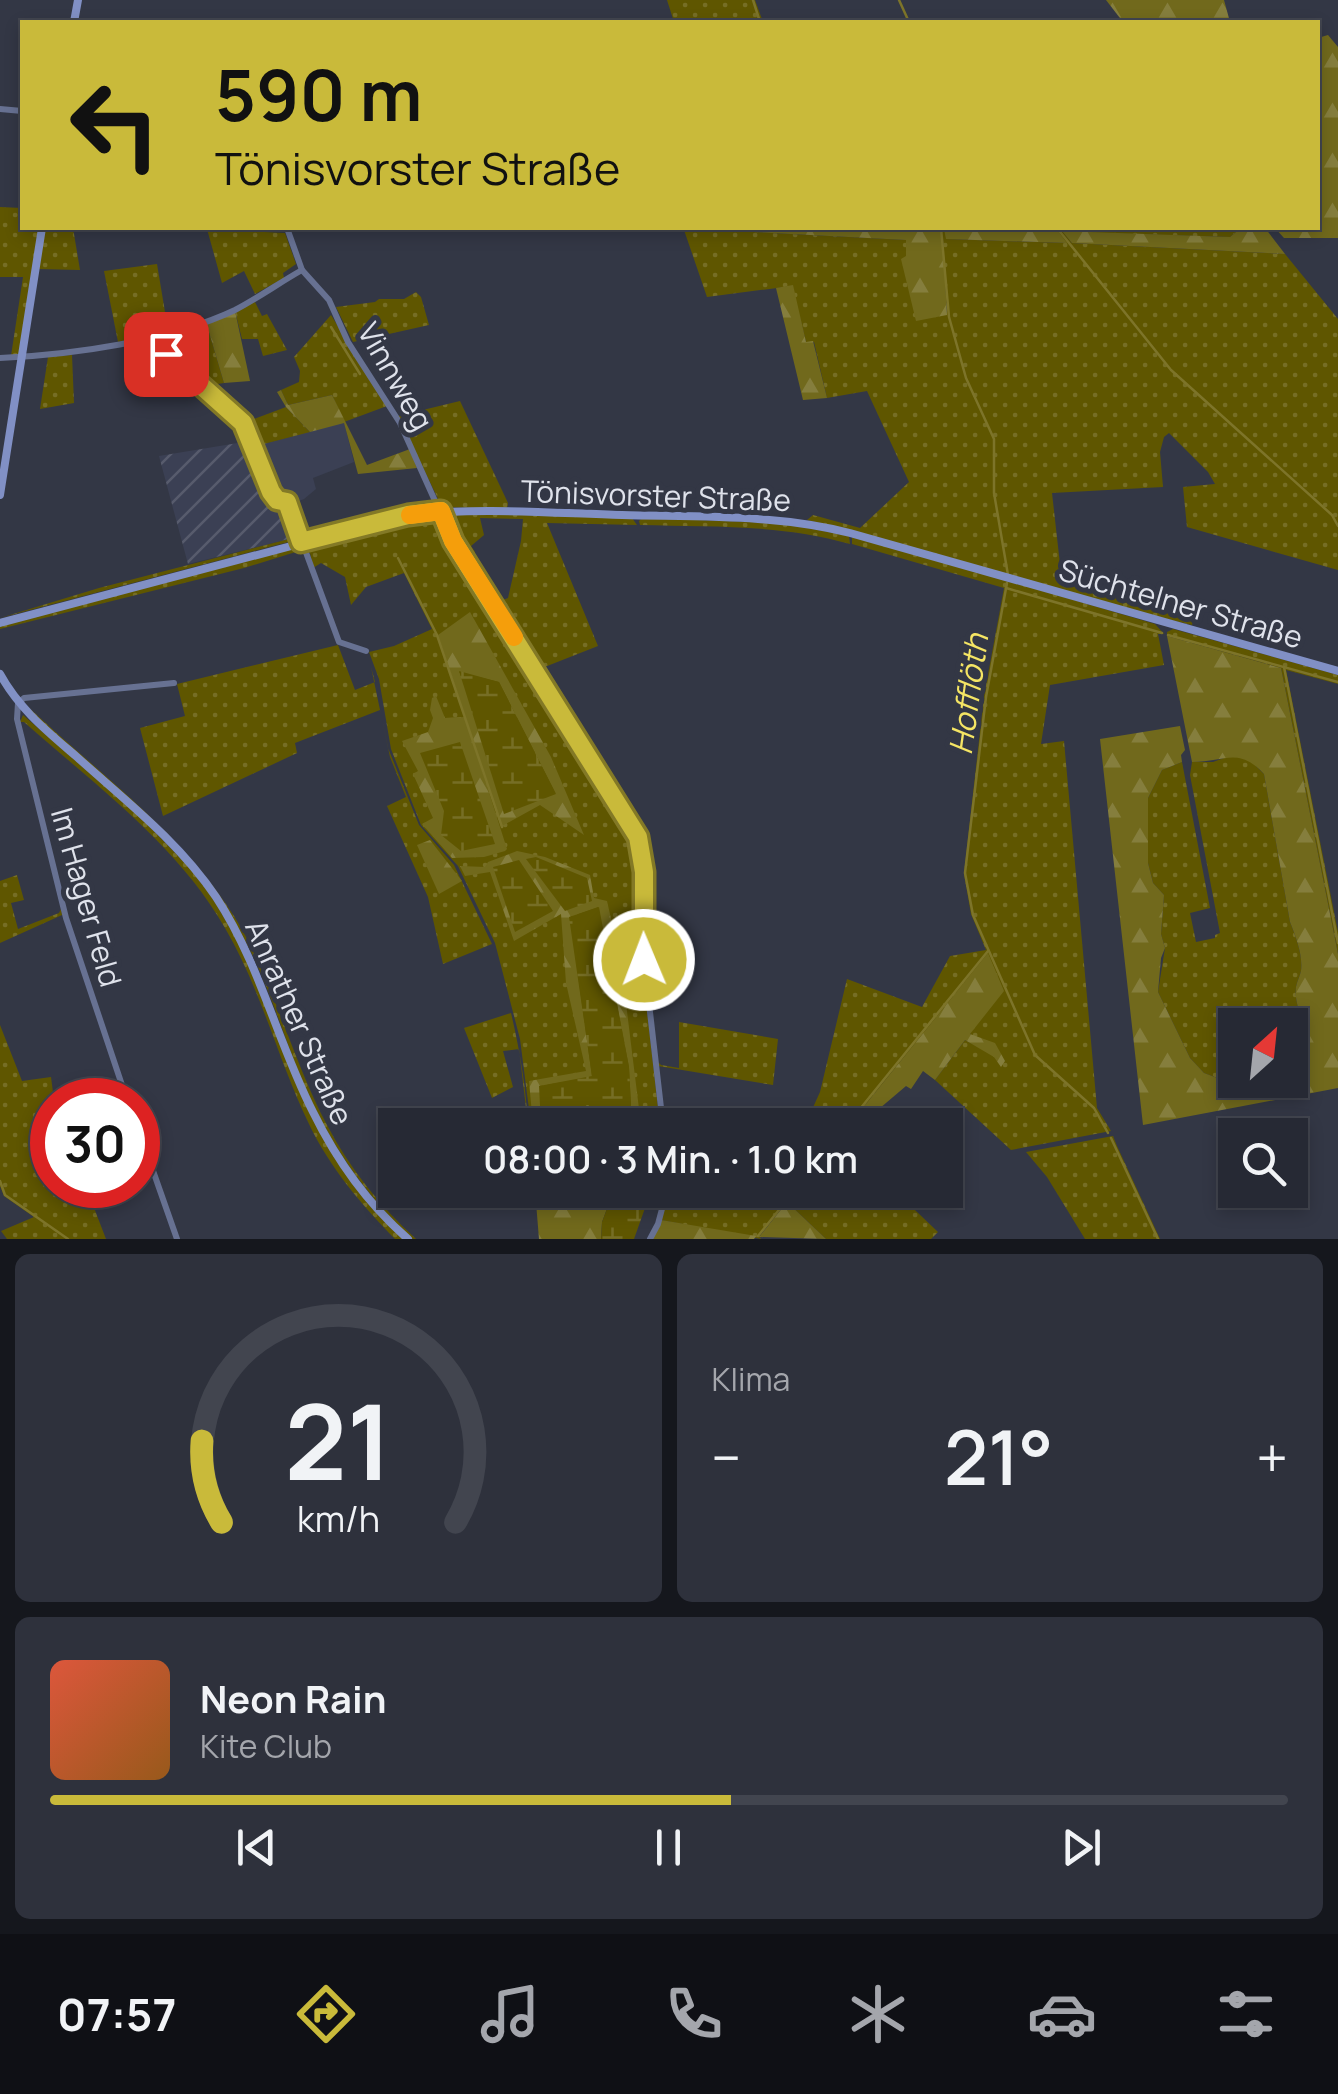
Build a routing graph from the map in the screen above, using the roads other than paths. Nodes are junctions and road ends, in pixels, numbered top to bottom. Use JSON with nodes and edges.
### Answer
{"nodes":[{"id":1,"x":42,"y":230,"type":"edge"},
{"id":2,"x":287,"y":230,"type":"edge"},
{"id":3,"x":302,"y":270,"type":"junction"},
{"id":4,"x":146,"y":337,"type":"junction"},
{"id":5,"x":0,"y":358,"type":"edge"},
{"id":6,"x":21,"y":358,"type":"junction"},
{"id":7,"x":0,"y":495,"type":"edge"},
{"id":8,"x":441,"y":511,"type":"junction"},
{"id":9,"x":301,"y":542,"type":"junction"},
{"id":10,"x":1008,"y":578,"type":"joint"},
{"id":11,"x":0,"y":623,"type":"edge"},
{"id":12,"x":366,"y":651,"type":"dead end"},
{"id":13,"x":1338,"y":672,"type":"edge"},
{"id":14,"x":0,"y":674,"type":"edge"},
{"id":15,"x":174,"y":683,"type":"dead end"},
{"id":16,"x":18,"y":703,"type":"junction"},
{"id":17,"x":121,"y":1078,"type":"edge"},
{"id":18,"x":661,"y":1108,"type":"edge"},
{"id":19,"x":160,"y":1191,"type":"edge"},
{"id":20,"x":662,"y":1208,"type":"edge"},
{"id":21,"x":177,"y":1239,"type":"edge"},
{"id":22,"x":408,"y":1239,"type":"edge"},
{"id":23,"x":650,"y":1239,"type":"edge"}],
"edges":[{"from":1,"to":6,"type":"main road"},
{"from":2,"to":3,"type":"street","name":"Vinnweg"},
{"from":3,"to":4,"type":"street"},
{"from":3,"to":8,"type":"street","name":"Vinnweg"},
{"from":4,"to":6,"type":"street"},
{"from":4,"to":9,"type":"street"},
{"from":5,"to":6,"type":"street"},
{"from":6,"to":7,"type":"main road"},
{"from":8,"to":9,"type":"main road","name":"Tönisvorster Straße"},
{"from":8,"to":10,"type":"main road","name":"Tönisvorster Straße"},
{"from":8,"to":18,"type":"street","name":"Vinnweg"},
{"from":9,"to":11,"type":"main road","name":"Tönisvorster Straße"},
{"from":9,"to":12,"type":"street"},
{"from":10,"to":13,"type":"main road","name":"Süchtelner Straße"},
{"from":14,"to":16,"type":"main road","name":"Anrather Straße"},
{"from":15,"to":16,"type":"street"},
{"from":16,"to":17,"type":"street","name":"Im Hager Feld"},
{"from":16,"to":22,"type":"main road","name":"Anrather Straße"},
{"from":19,"to":21,"type":"street"},
{"from":20,"to":23,"type":"street"}]}
